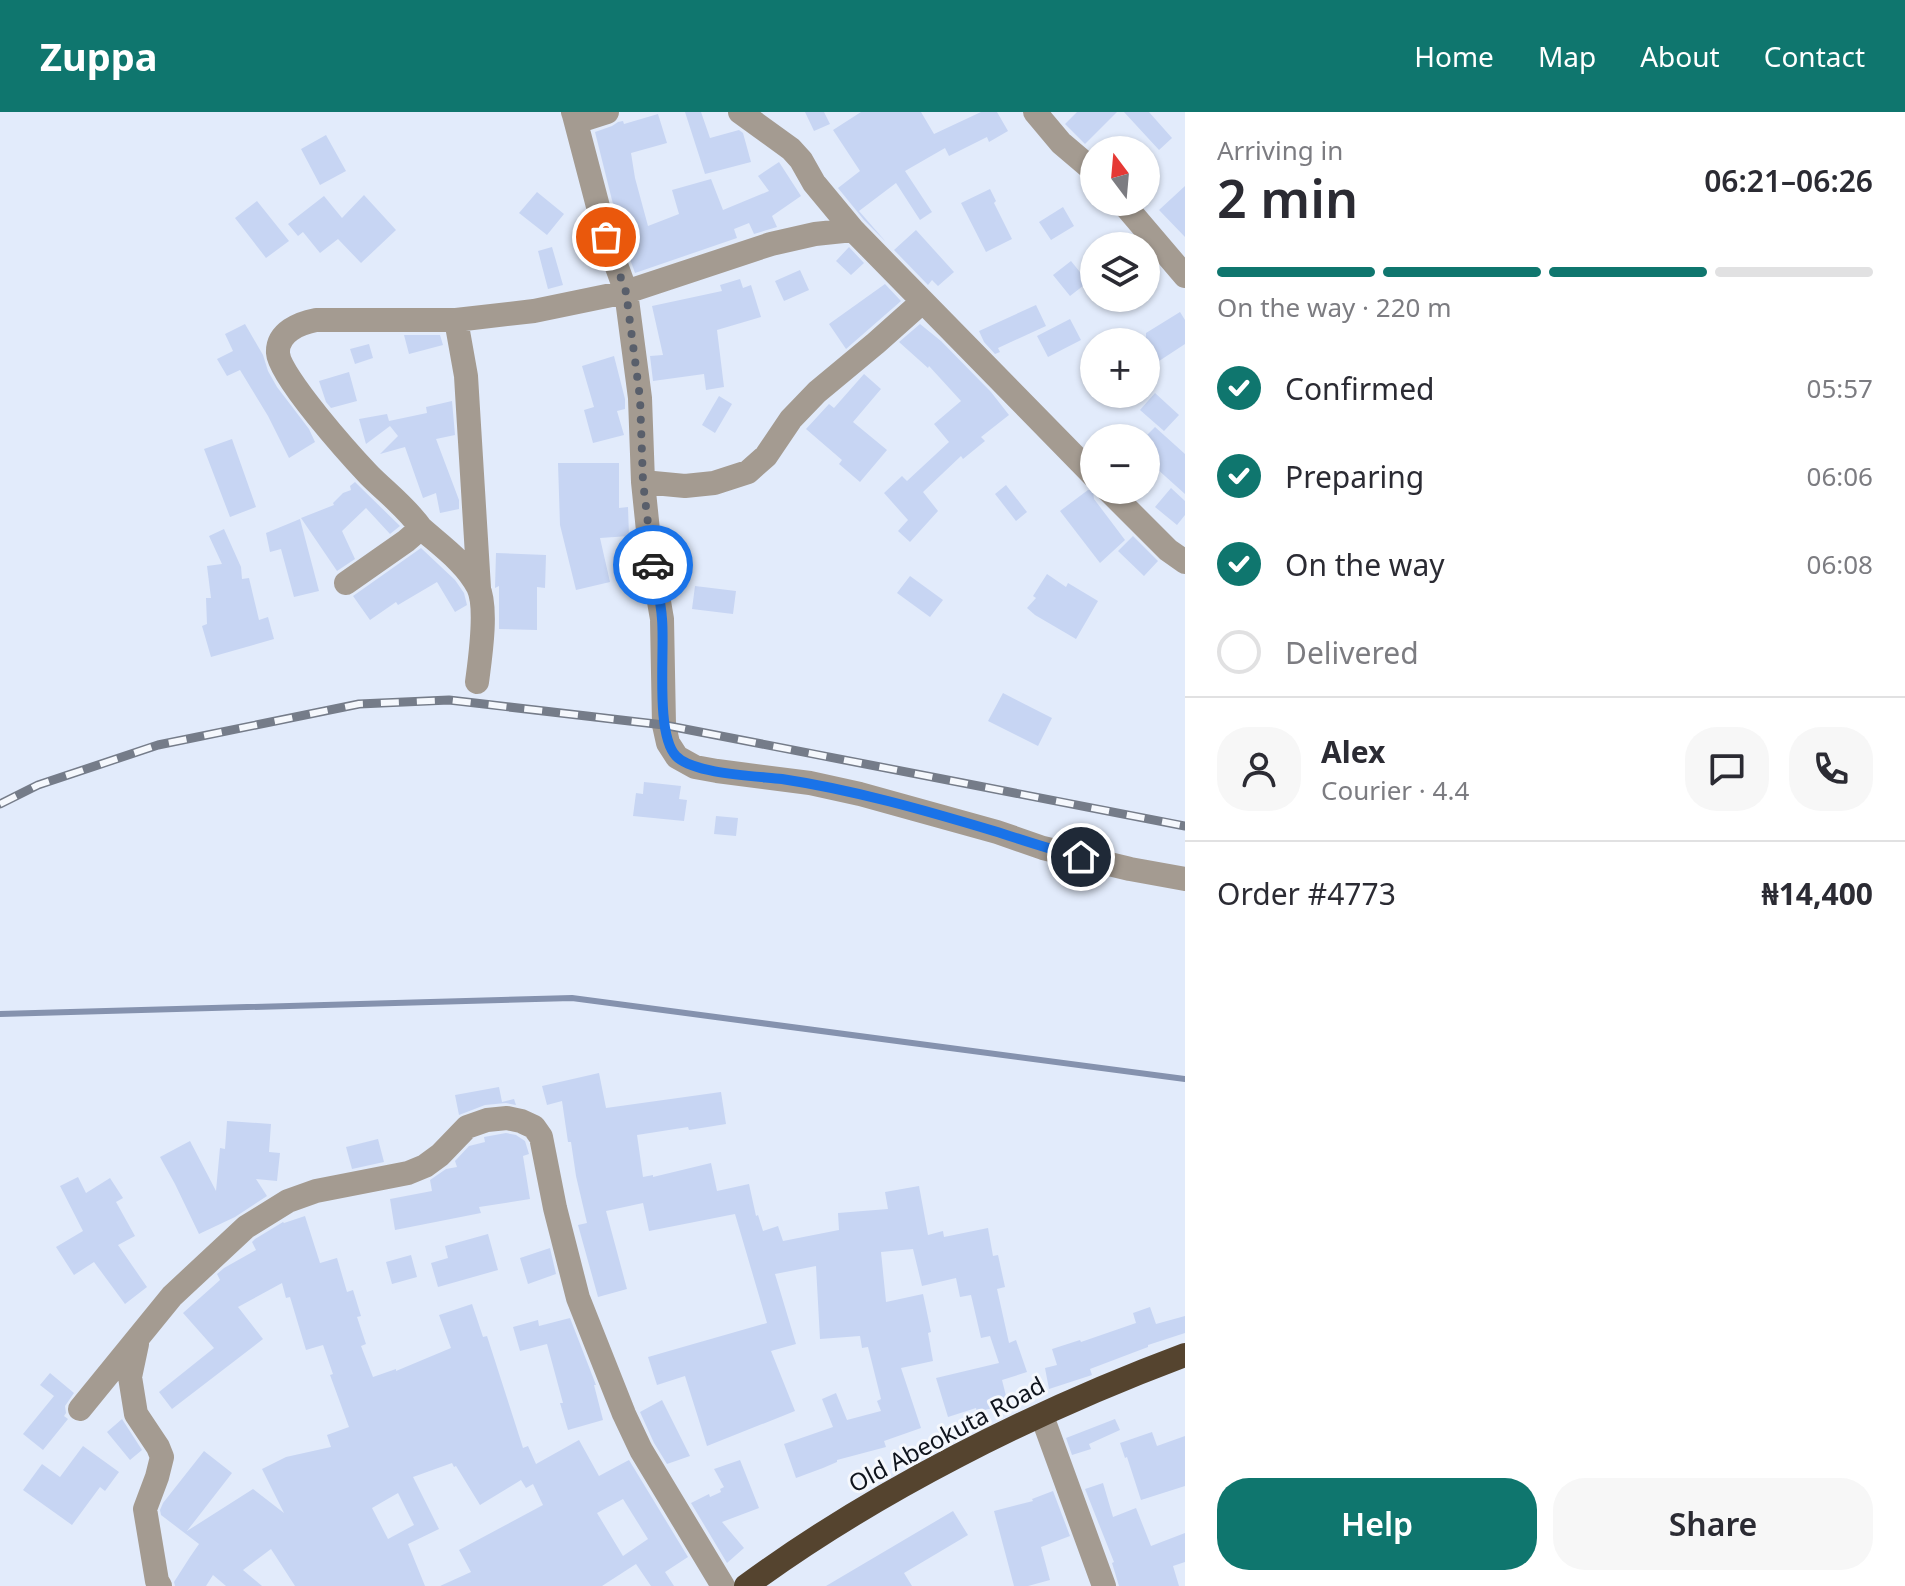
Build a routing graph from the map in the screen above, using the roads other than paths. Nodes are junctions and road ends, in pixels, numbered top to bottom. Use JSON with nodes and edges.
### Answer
{"nodes":[{"id":1,"x":607,"y":112,"type":"edge"},
{"id":2,"x":740,"y":112,"type":"edge"},
{"id":3,"x":1035,"y":112,"type":"edge"},
{"id":4,"x":574,"y":114,"type":"edge"},
{"id":5,"x":1080,"y":159,"type":"edge"},
{"id":6,"x":1134,"y":216,"type":"edge"},
{"id":7,"x":853,"y":230,"type":"junction"},
{"id":8,"x":1185,"y":276,"type":"edge"},
{"id":9,"x":626,"y":292,"type":"junction"},
{"id":10,"x":922,"y":302,"type":"junction"},
{"id":11,"x":456,"y":320,"type":"junction"},
{"id":12,"x":1080,"y":462,"type":"edge"},
{"id":13,"x":643,"y":482,"type":"junction"},
{"id":14,"x":1122,"y":504,"type":"edge"},
{"id":15,"x":421,"y":528,"type":"junction"},
{"id":16,"x":1185,"y":562,"type":"edge"},
{"id":17,"x":346,"y":583,"type":"dead end"},
{"id":18,"x":479,"y":588,"type":"junction"},
{"id":19,"x":477,"y":682,"type":"dead end"},
{"id":20,"x":1185,"y":879,"type":"edge"},
{"id":21,"x":138,"y":1338,"type":"junction"},
{"id":22,"x":1185,"y":1355,"type":"edge"},
{"id":23,"x":80,"y":1409,"type":"dead end"},
{"id":24,"x":1042,"y":1416,"type":"junction"},
{"id":25,"x":160,"y":1586,"type":"edge"},
{"id":26,"x":723,"y":1586,"type":"edge"},
{"id":27,"x":746,"y":1586,"type":"edge"},
{"id":28,"x":1104,"y":1586,"type":"edge"}],
"edges":[{"from":1,"to":4,"type":"street"},
{"from":2,"to":7,"type":"street"},
{"from":3,"to":5,"type":"street"},
{"from":4,"to":9,"type":"street"},
{"from":6,"to":8,"type":"street"},
{"from":7,"to":9,"type":"street"},
{"from":7,"to":10,"type":"street"},
{"from":9,"to":11,"type":"street"},
{"from":9,"to":13,"type":"street"},
{"from":10,"to":12,"type":"street"},
{"from":10,"to":13,"type":"street"},
{"from":11,"to":15,"type":"street"},
{"from":11,"to":18,"type":"street"},
{"from":13,"to":20,"type":"street"},
{"from":14,"to":16,"type":"street"},
{"from":15,"to":17,"type":"street"},
{"from":15,"to":18,"type":"street"},
{"from":18,"to":19,"type":"street"},
{"from":21,"to":23,"type":"street"},
{"from":21,"to":25,"type":"street"},
{"from":21,"to":26,"type":"street"},
{"from":22,"to":24,"type":"highway","name":"Old Abeokuta Road"},
{"from":24,"to":27,"type":"highway","name":"Old Abeokuta Road"},
{"from":24,"to":28,"type":"street"}]}
